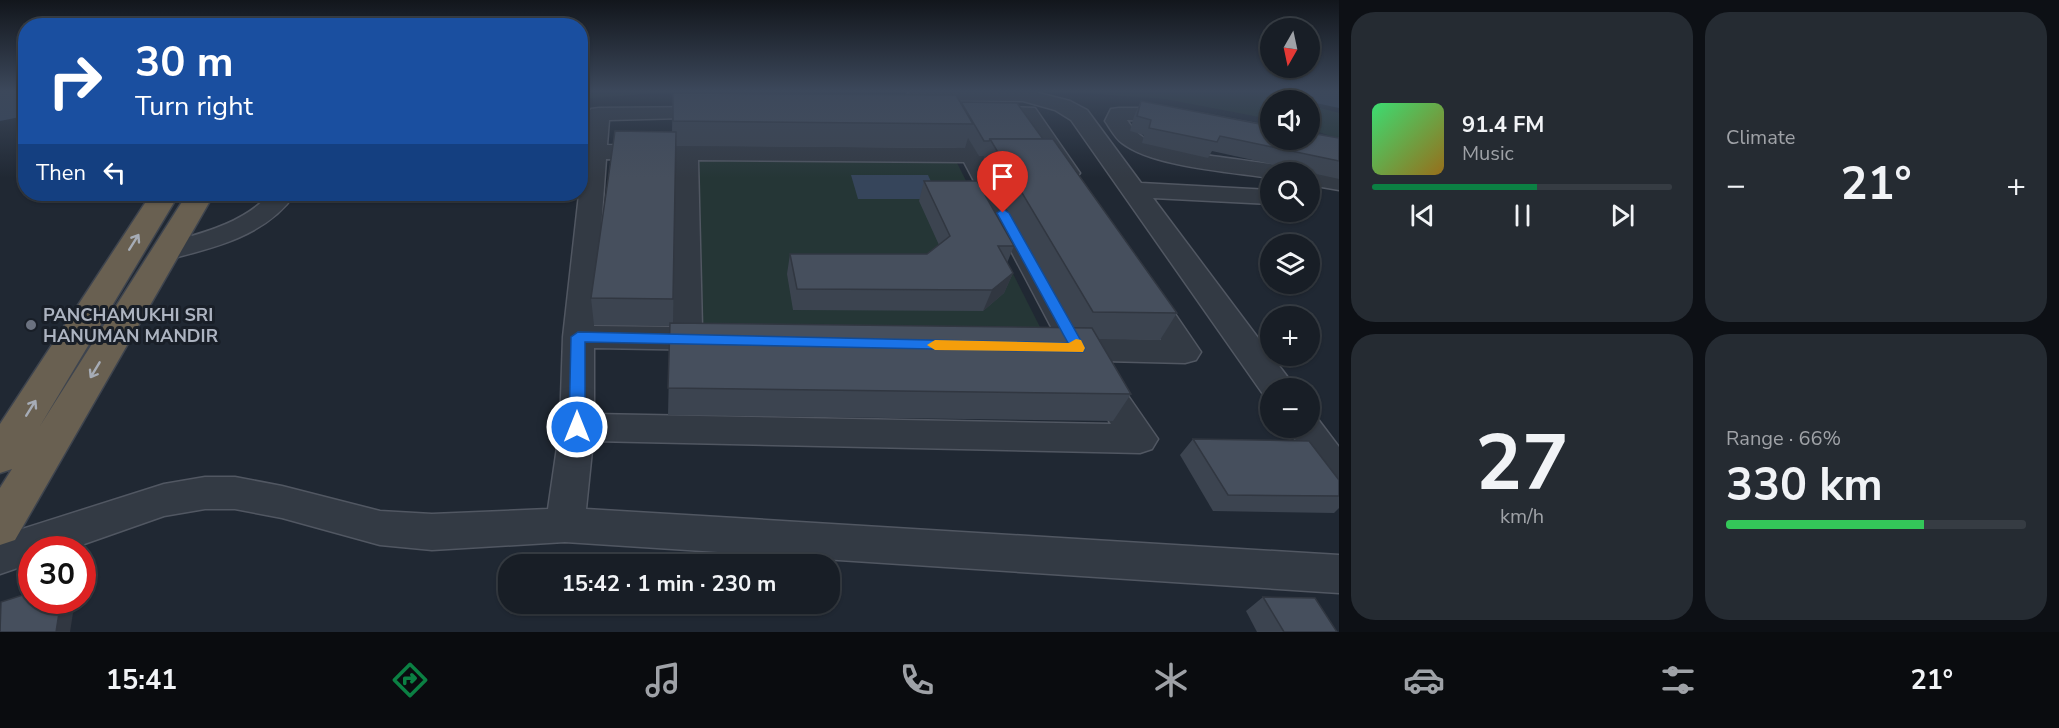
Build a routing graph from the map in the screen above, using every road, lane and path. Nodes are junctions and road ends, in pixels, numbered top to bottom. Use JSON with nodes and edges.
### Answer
{"nodes":[{"id":1,"x":598,"y":119,"type":"edge"},
{"id":2,"x":954,"y":119,"type":"edge"},
{"id":3,"x":1033,"y":119,"type":"edge"},
{"id":4,"x":1082,"y":119,"type":"edge"},
{"id":5,"x":1117,"y":119,"type":"edge"},
{"id":6,"x":1188,"y":119,"type":"edge"},
{"id":7,"x":1195,"y":121,"type":"edge"},
{"id":8,"x":595,"y":152,"type":"junction"},
{"id":9,"x":686,"y":152,"type":"junction"},
{"id":10,"x":970,"y":155,"type":"junction"},
{"id":11,"x":1260,"y":169,"type":"edge"},
{"id":12,"x":1320,"y":180,"type":"edge"},
{"id":13,"x":1339,"y":183,"type":"edge"},
{"id":14,"x":1135,"y":190,"type":"junction"},
{"id":15,"x":1080,"y":192,"type":"edge"},
{"id":16,"x":1260,"y":196,"type":"edge"},
{"id":17,"x":1320,"y":200,"type":"edge"},
{"id":18,"x":161,"y":201,"type":"edge"},
{"id":19,"x":196,"y":201,"type":"edge"},
{"id":20,"x":277,"y":201,"type":"edge"},
{"id":21,"x":1339,"y":201,"type":"edge"},
{"id":22,"x":166,"y":252,"type":"junction"},
{"id":23,"x":1132,"y":272,"type":"edge"},
{"id":24,"x":578,"y":337,"type":"junction"},
{"id":25,"x":687,"y":338,"type":"junction"},
{"id":26,"x":734,"y":339,"type":"edge"},
{"id":27,"x":1031,"y":347,"type":"edge"},
{"id":28,"x":1078,"y":348,"type":"junction"},
{"id":29,"x":1270,"y":378,"type":"edge"},
{"id":30,"x":577,"y":427,"type":"junction"},
{"id":31,"x":1312,"y":438,"type":"edge"},
{"id":32,"x":0,"y":457,"type":"edge"},
{"id":33,"x":1339,"y":476,"type":"edge"},
{"id":34,"x":6,"y":510,"type":"edge"},
{"id":35,"x":565,"y":525,"type":"junction"},
{"id":36,"x":0,"y":555,"type":"edge"},
{"id":37,"x":1339,"y":574,"type":"edge"}],
"edges":[{"from":1,"to":8,"type":"street"},
{"from":2,"to":10,"type":"street"},
{"from":3,"to":15,"type":"street"},
{"from":4,"to":14,"type":"street"},
{"from":5,"to":11,"type":"street"},
{"from":6,"to":7,"type":"street"},
{"from":8,"to":9,"type":"street"},
{"from":8,"to":24,"type":"street"},
{"from":9,"to":10,"type":"street"},
{"from":9,"to":25,"type":"street"},
{"from":10,"to":28,"type":"street"},
{"from":12,"to":13,"type":"street"},
{"from":14,"to":16,"type":"street"},
{"from":14,"to":29,"type":"street"},
{"from":17,"to":21,"type":"street"},
{"from":32,"to":18,"type":"highway","one_way":true},
{"from":19,"to":22,"type":"highway"},
{"from":20,"to":22,"type":"street"},
{"from":22,"to":34,"type":"highway","one_way":true},
{"from":23,"to":28,"type":"street"},
{"from":24,"to":25,"type":"street"},
{"from":24,"to":30,"type":"street"},
{"from":25,"to":26,"type":"street"},
{"from":27,"to":28,"type":"street"},
{"from":28,"to":30,"type":"street"},
{"from":30,"to":35,"type":"street"},
{"from":31,"to":33,"type":"street"},
{"from":35,"to":36,"type":"street"},
{"from":35,"to":37,"type":"street"}]}
